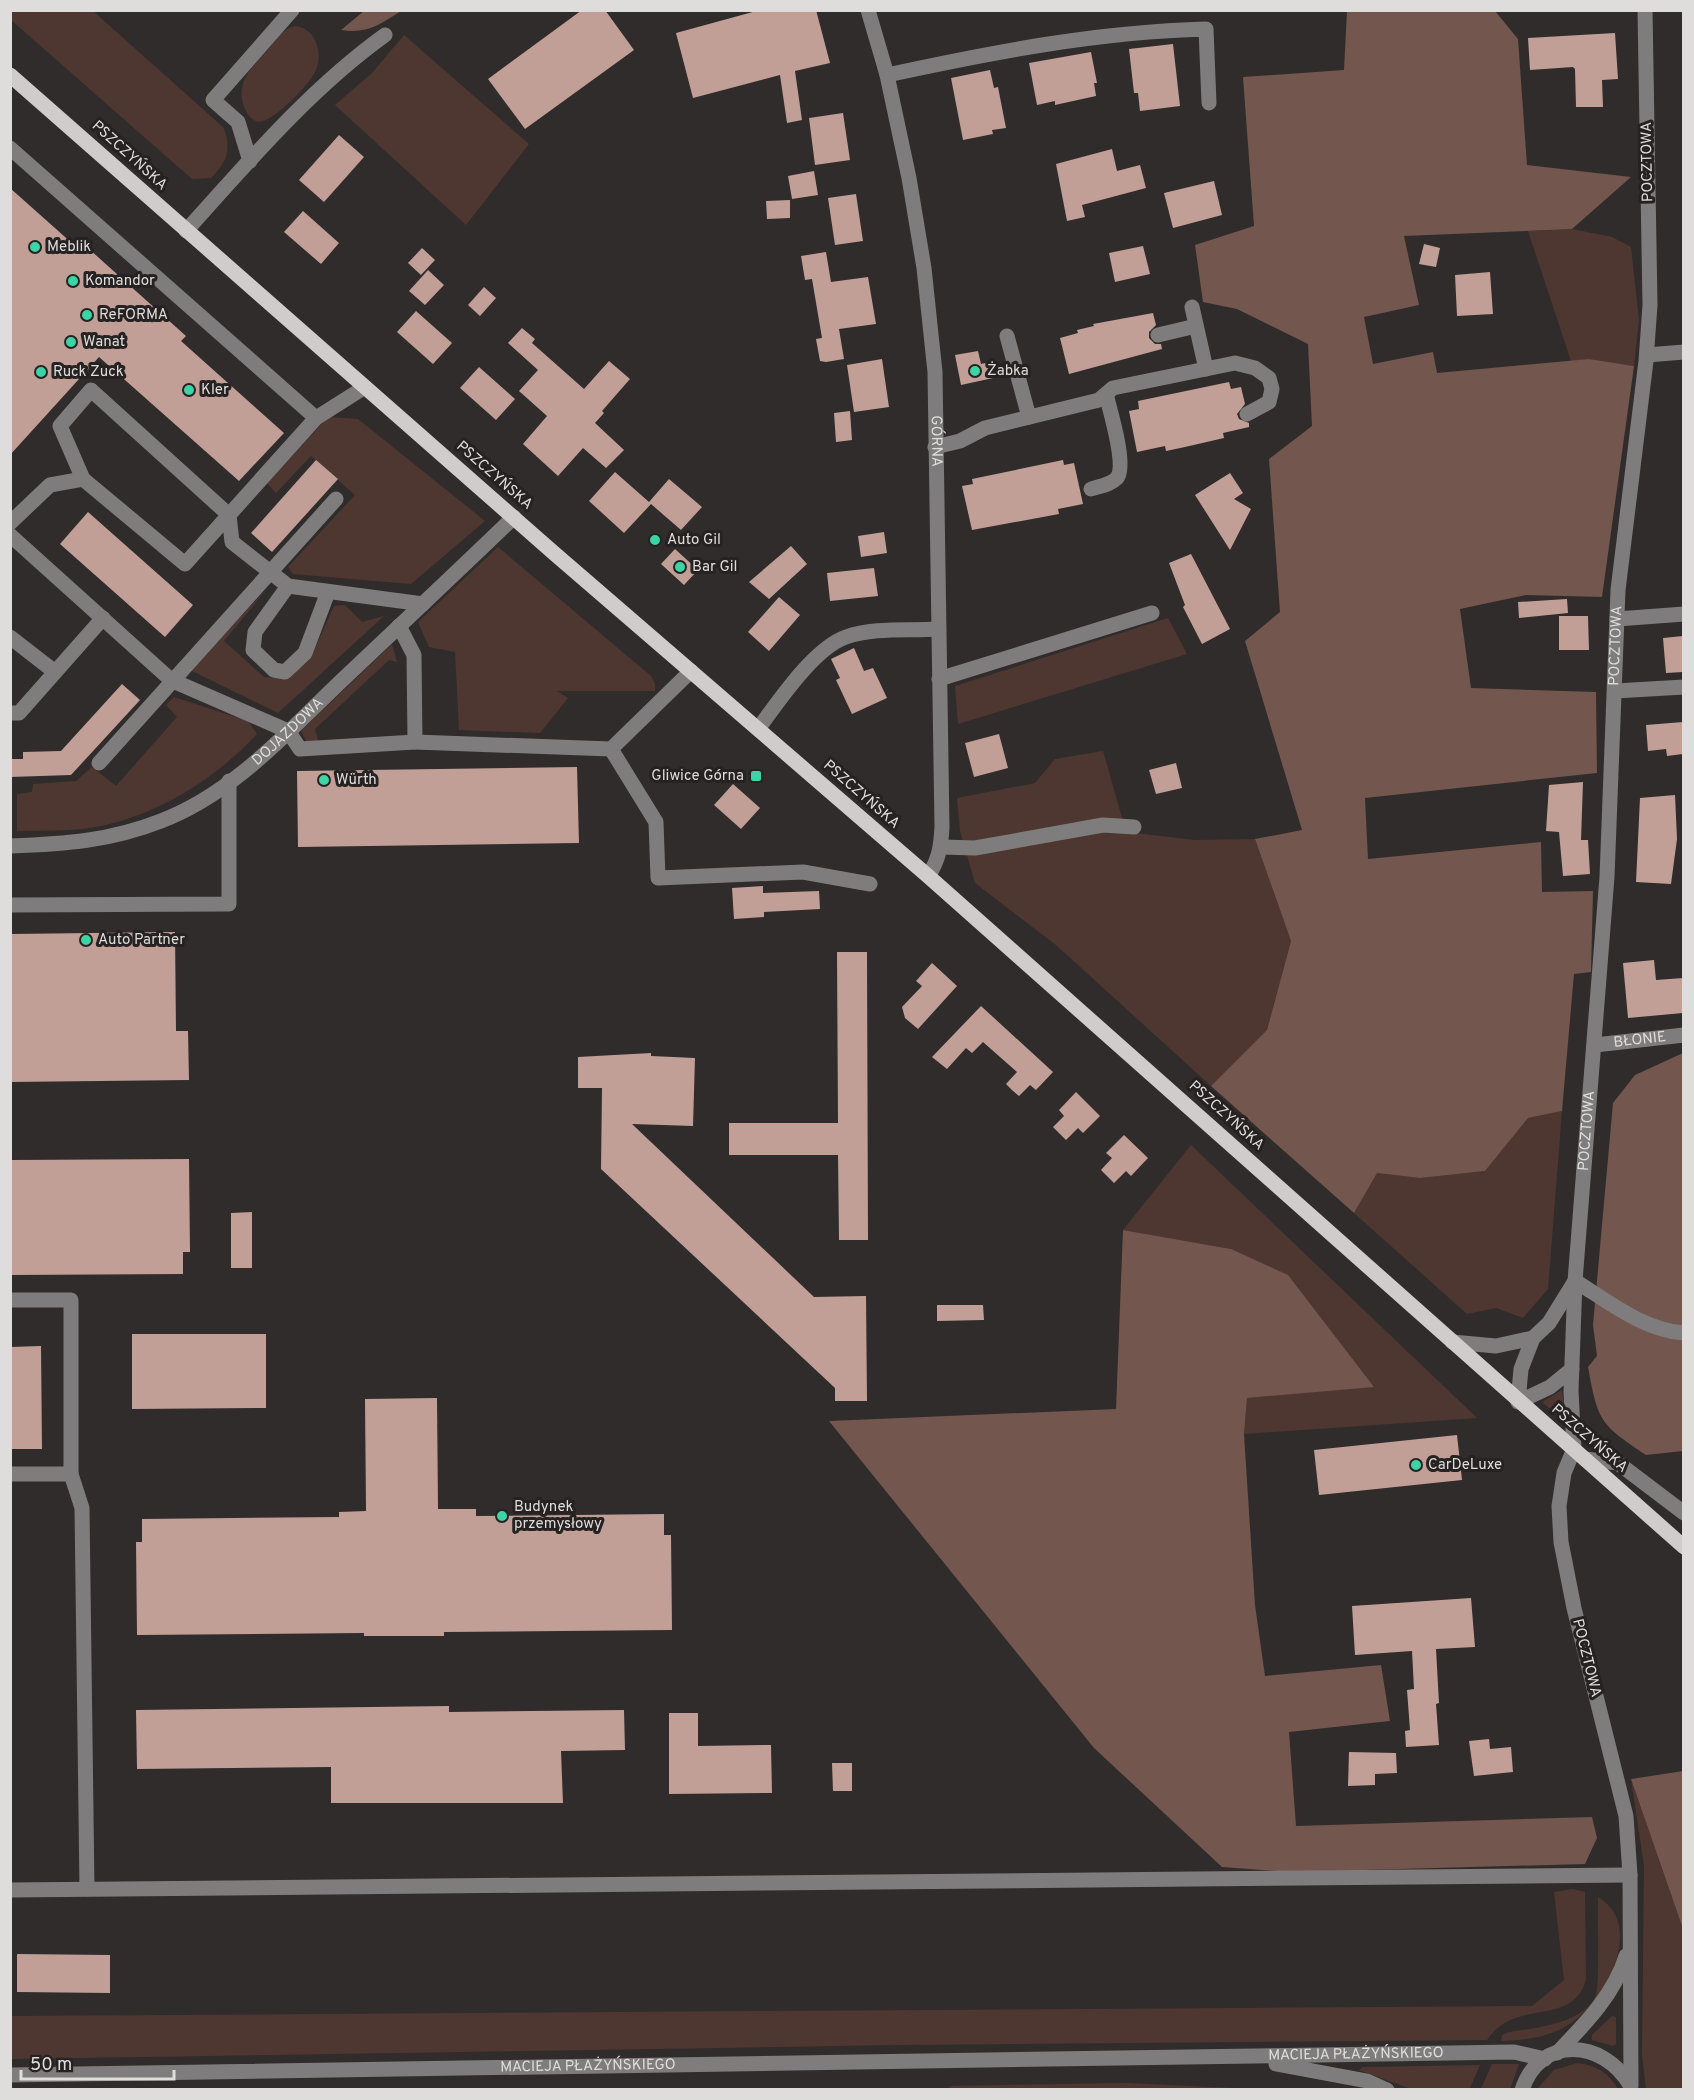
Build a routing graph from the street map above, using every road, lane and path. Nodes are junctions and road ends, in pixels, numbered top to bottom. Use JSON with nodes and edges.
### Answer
{"nodes":[{"id":1,"x":292,"y":10,"type":"edge"},
{"id":2,"x":868,"y":10,"type":"edge"},
{"id":3,"x":1645,"y":10,"type":"edge"},
{"id":4,"x":385,"y":35,"type":"dead end"},
{"id":5,"x":10,"y":75,"type":"edge"},
{"id":6,"x":887,"y":75,"type":"junction"},
{"id":7,"x":1209,"y":103,"type":"dead end"},
{"id":8,"x":10,"y":148,"type":"edge"},
{"id":9,"x":250,"y":161,"type":"junction"},
{"id":10,"x":186,"y":231,"type":"junction"},
{"id":11,"x":1192,"y":307,"type":"dead end"},
{"id":12,"x":1196,"y":326,"type":"junction"},
{"id":13,"x":1158,"y":335,"type":"dead end"},
{"id":14,"x":1007,"y":336,"type":"dead end"},
{"id":15,"x":1683,"y":352,"type":"edge"},
{"id":16,"x":1647,"y":355,"type":"junction"},
{"id":17,"x":1206,"y":369,"type":"junction"},
{"id":18,"x":365,"y":387,"type":"junction"},
{"id":19,"x":1106,"y":394,"type":"junction"},
{"id":20,"x":1246,"y":414,"type":"dead end"},
{"id":21,"x":1029,"y":417,"type":"junction"},
{"id":22,"x":316,"y":418,"type":"junction"},
{"id":23,"x":935,"y":447,"type":"junction"},
{"id":24,"x":83,"y":479,"type":"junction"},
{"id":25,"x":1091,"y":489,"type":"dead end"},
{"id":26,"x":336,"y":499,"type":"dead end"},
{"id":27,"x":229,"y":515,"type":"junction"},
{"id":28,"x":513,"y":517,"type":"junction"},
{"id":29,"x":10,"y":523,"type":"edge"},
{"id":30,"x":10,"y":535,"type":"edge"},
{"id":31,"x":269,"y":572,"type":"junction"},
{"id":32,"x":288,"y":586,"type":"junction"},
{"id":33,"x":328,"y":592,"type":"junction"},
{"id":34,"x":423,"y":604,"type":"junction"},
{"id":35,"x":1152,"y":613,"type":"dead end"},
{"id":36,"x":1683,"y":614,"type":"edge"},
{"id":37,"x":103,"y":618,"type":"junction"},
{"id":38,"x":1617,"y":619,"type":"junction"},
{"id":39,"x":399,"y":626,"type":"junction"},
{"id":40,"x":938,"y":629,"type":"junction"},
{"id":41,"x":10,"y":637,"type":"edge"},
{"id":42,"x":691,"y":671,"type":"junction"},
{"id":43,"x":55,"y":672,"type":"junction"},
{"id":44,"x":939,"y":679,"type":"junction"},
{"id":45,"x":171,"y":680,"type":"junction"},
{"id":46,"x":1683,"y":687,"type":"edge"},
{"id":47,"x":1615,"y":691,"type":"junction"},
{"id":48,"x":10,"y":713,"type":"edge"},
{"id":49,"x":758,"y":729,"type":"junction"},
{"id":50,"x":288,"y":731,"type":"junction"},
{"id":51,"x":415,"y":742,"type":"junction"},
{"id":52,"x":611,"y":749,"type":"junction"},
{"id":53,"x":99,"y":763,"type":"dead end"},
{"id":54,"x":229,"y":781,"type":"junction"},
{"id":55,"x":1134,"y":827,"type":"dead end"},
{"id":56,"x":10,"y":846,"type":"edge"},
{"id":57,"x":941,"y":847,"type":"junction"},
{"id":58,"x":928,"y":876,"type":"junction"},
{"id":59,"x":870,"y":884,"type":"dead end"},
{"id":60,"x":10,"y":905,"type":"edge"},
{"id":61,"x":1683,"y":1035,"type":"edge"},
{"id":62,"x":1595,"y":1045,"type":"junction"},
{"id":63,"x":1575,"y":1281,"type":"junction"},
{"id":64,"x":10,"y":1300,"type":"edge"},
{"id":65,"x":1683,"y":1333,"type":"edge"},
{"id":66,"x":1533,"y":1338,"type":"junction"},
{"id":67,"x":1452,"y":1342,"type":"junction"},
{"id":68,"x":1572,"y":1369,"type":"junction"},
{"id":69,"x":1518,"y":1402,"type":"junction"},
{"id":70,"x":1580,"y":1454,"type":"junction"},
{"id":71,"x":10,"y":1474,"type":"edge"},
{"id":72,"x":71,"y":1474,"type":"junction"},
{"id":73,"x":1683,"y":1513,"type":"edge"},
{"id":74,"x":1683,"y":1547,"type":"edge"},
{"id":75,"x":1630,"y":1875,"type":"junction"},
{"id":76,"x":87,"y":1889,"type":"junction"},
{"id":77,"x":10,"y":1890,"type":"edge"},
{"id":78,"x":1629,"y":1948,"type":"junction"},
{"id":79,"x":1551,"y":2056,"type":"junction"},
{"id":80,"x":1165,"y":2057,"type":"junction"},
{"id":81,"x":10,"y":2075,"type":"edge"},
{"id":82,"x":1631,"y":2088,"type":"edge"},
{"id":83,"x":1387,"y":2090,"type":"edge"},
{"id":84,"x":1522,"y":2090,"type":"edge"}],
"edges":[{"from":1,"to":9,"type":"street"},
{"from":2,"to":6,"type":"street","name":"GÓRNA"},
{"from":3,"to":16,"type":"street","name":"POCZTOWA"},
{"from":4,"to":9,"type":"street"},
{"from":5,"to":10,"type":"main road","name":"PSZCZYŃSKA"},
{"from":6,"to":7,"type":"street"},
{"from":6,"to":23,"type":"street","name":"GÓRNA"},
{"from":8,"to":22,"type":"street"},
{"from":9,"to":10,"type":"street"},
{"from":10,"to":18,"type":"main road","name":"PSZCZYŃSKA"},
{"from":11,"to":12,"type":"street"},
{"from":12,"to":13,"type":"street"},
{"from":12,"to":17,"type":"street"},
{"from":14,"to":21,"type":"street"},
{"from":15,"to":16,"type":"street"},
{"from":16,"to":38,"type":"street","name":"POCZTOWA"},
{"from":17,"to":19,"type":"street"},
{"from":17,"to":20,"type":"street"},
{"from":18,"to":22,"type":"street"},
{"from":18,"to":28,"type":"main road","name":"PSZCZYŃSKA"},
{"from":19,"to":21,"type":"street"},
{"from":19,"to":25,"type":"street"},
{"from":21,"to":23,"type":"street"},
{"from":22,"to":27,"type":"street"},
{"from":23,"to":40,"type":"street","name":"GÓRNA"},
{"from":24,"to":27,"type":"street"},
{"from":24,"to":27,"type":"street"},
{"from":24,"to":29,"type":"street"},
{"from":26,"to":31,"type":"street"},
{"from":27,"to":31,"type":"street"},
{"from":28,"to":34,"type":"street","name":"DOJAZDOWA"},
{"from":28,"to":42,"type":"main road","name":"PSZCZYŃSKA"},
{"from":30,"to":37,"type":"street"},
{"from":31,"to":32,"type":"street"},
{"from":31,"to":45,"type":"street"},
{"from":32,"to":33,"type":"street"},
{"from":32,"to":33,"type":"street"},
{"from":33,"to":34,"type":"street"},
{"from":34,"to":39,"type":"street","name":"DOJAZDOWA"},
{"from":35,"to":44,"type":"street"},
{"from":36,"to":38,"type":"street"},
{"from":37,"to":43,"type":"street"},
{"from":37,"to":45,"type":"street"},
{"from":38,"to":47,"type":"street","name":"POCZTOWA"},
{"from":39,"to":50,"type":"street","name":"DOJAZDOWA"},
{"from":39,"to":51,"type":"street"},
{"from":40,"to":44,"type":"street","name":"GÓRNA"},
{"from":40,"to":49,"type":"street"},
{"from":41,"to":43,"type":"street"},
{"from":42,"to":49,"type":"main road","name":"PSZCZYŃSKA"},
{"from":42,"to":52,"type":"street"},
{"from":43,"to":48,"type":"street"},
{"from":44,"to":57,"type":"street","name":"GÓRNA"},
{"from":45,"to":50,"type":"street"},
{"from":45,"to":53,"type":"street"},
{"from":46,"to":47,"type":"street"},
{"from":47,"to":62,"type":"street","name":"POCZTOWA"},
{"from":49,"to":58,"type":"main road","name":"PSZCZYŃSKA"},
{"from":50,"to":51,"type":"street"},
{"from":50,"to":54,"type":"street","name":"DOJAZDOWA"},
{"from":51,"to":52,"type":"street"},
{"from":52,"to":59,"type":"street"},
{"from":54,"to":56,"type":"street","name":"DOJAZDOWA"},
{"from":54,"to":60,"type":"street"},
{"from":55,"to":57,"type":"street"},
{"from":57,"to":58,"type":"street","name":"GÓRNA"},
{"from":58,"to":67,"type":"main road","name":"PSZCZYŃSKA"},
{"from":61,"to":62,"type":"street","name":"BŁONIE"},
{"from":62,"to":63,"type":"street","name":"POCZTOWA"},
{"from":63,"to":65,"type":"street"},
{"from":63,"to":66,"type":"street","name":"POCZTOWA"},
{"from":63,"to":68,"type":"street","name":"POCZTOWA"},
{"from":64,"to":72,"type":"street"},
{"from":66,"to":67,"type":"street"},
{"from":66,"to":69,"type":"street","name":"POCZTOWA"},
{"from":67,"to":69,"type":"main road","name":"PSZCZYŃSKA"},
{"from":68,"to":69,"type":"street"},
{"from":68,"to":70,"type":"street","name":"POCZTOWA"},
{"from":69,"to":70,"type":"main road","name":"PSZCZYŃSKA"},
{"from":70,"to":73,"type":"street"},
{"from":70,"to":74,"type":"main road","name":"PSZCZYŃSKA"},
{"from":70,"to":75,"type":"street","name":"POCZTOWA"},
{"from":71,"to":72,"type":"street"},
{"from":72,"to":76,"type":"street"},
{"from":75,"to":76,"type":"street"},
{"from":75,"to":78,"type":"street","name":"POCZTOWA"},
{"from":76,"to":77,"type":"street"},
{"from":78,"to":79,"type":"street","name":"POCZTOWA"},
{"from":78,"to":82,"type":"street","name":"POCZTOWA"},
{"from":79,"to":80,"type":"street","name":"MACIEJA PŁAŻYŃSKIEGO"},
{"from":79,"to":82,"type":"street","name":"MACIEJA PŁAŻYŃSKIEGO"},
{"from":79,"to":84,"type":"street","name":"POCZTOWA"},
{"from":80,"to":81,"type":"street","name":"MACIEJA PŁAŻYŃSKIEGO"},
{"from":80,"to":83,"type":"street","name":"MACIEJA PŁAŻYŃSKIEGO"}]}
